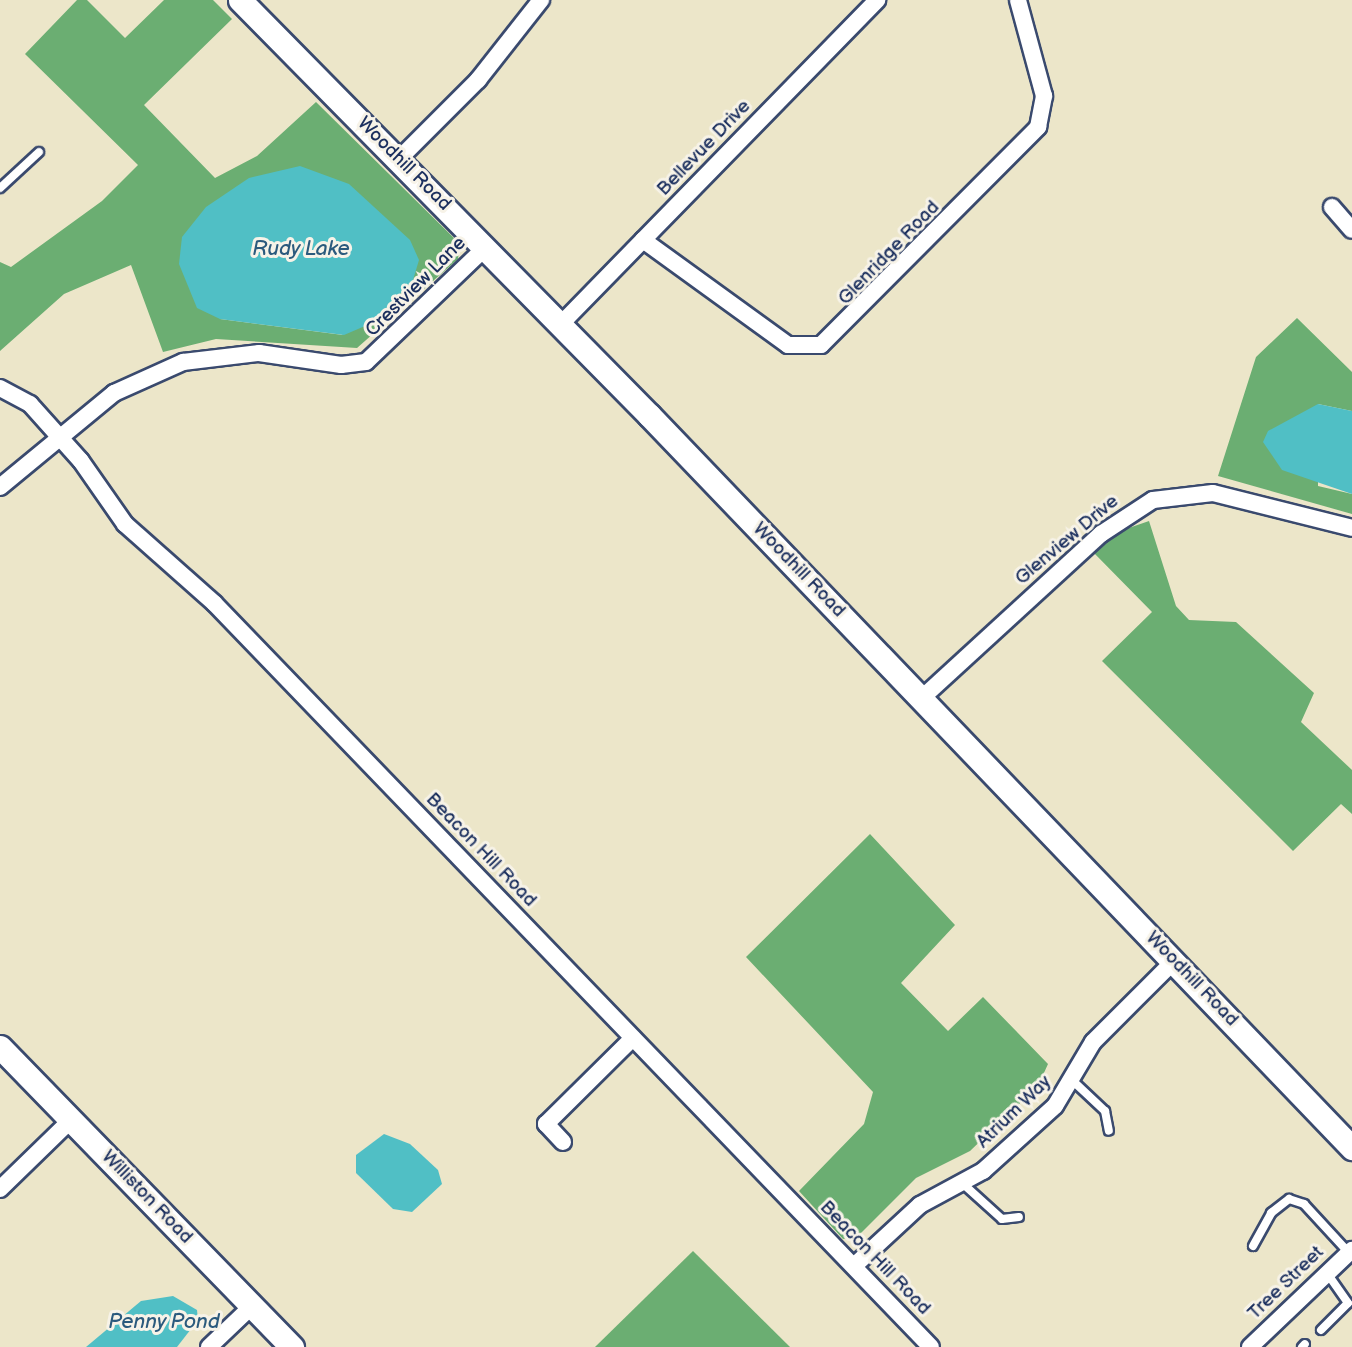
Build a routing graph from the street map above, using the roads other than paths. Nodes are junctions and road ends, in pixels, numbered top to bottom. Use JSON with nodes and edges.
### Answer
{"nodes":[{"id":1,"x":240,"y":0,"type":"edge"},
{"id":2,"x":541,"y":0,"type":"edge"},
{"id":3,"x":877,"y":0,"type":"edge"},
{"id":4,"x":1018,"y":0,"type":"edge"},
{"id":5,"x":39,"y":152,"type":"dead end"},
{"id":6,"x":399,"y":159,"type":"junction"},
{"id":7,"x":0,"y":188,"type":"edge"},
{"id":8,"x":1332,"y":207,"type":"dead end"},
{"id":9,"x":1352,"y":230,"type":"edge"},
{"id":10,"x":643,"y":240,"type":"junction"},
{"id":11,"x":486,"y":247,"type":"junction"},
{"id":12,"x":561,"y":324,"type":"junction"},
{"id":13,"x":0,"y":388,"type":"edge"},
{"id":14,"x":59,"y":435,"type":"junction"},
{"id":15,"x":0,"y":487,"type":"edge"},
{"id":16,"x":1352,"y":528,"type":"edge"},
{"id":17,"x":922,"y":698,"type":"junction"},
{"id":18,"x":1175,"y":960,"type":"junction"},
{"id":19,"x":633,"y":1038,"type":"junction"},
{"id":20,"x":0,"y":1047,"type":"edge"},
{"id":21,"x":1073,"y":1082,"type":"junction"},
{"id":22,"x":72,"y":1119,"type":"junction"},
{"id":23,"x":1109,"y":1131,"type":"dead end"},
{"id":24,"x":563,"y":1142,"type":"dead end"},
{"id":25,"x":1352,"y":1147,"type":"edge"},
{"id":26,"x":961,"y":1182,"type":"junction"},
{"id":27,"x":0,"y":1189,"type":"edge"},
{"id":28,"x":1019,"y":1217,"type":"dead end"},
{"id":29,"x":1253,"y":1246,"type":"dead end"},
{"id":30,"x":1350,"y":1251,"type":"edge"},
{"id":31,"x":854,"y":1266,"type":"junction"},
{"id":32,"x":1327,"y":1273,"type":"junction"},
{"id":33,"x":252,"y":1306,"type":"junction"},
{"id":34,"x":1321,"y":1330,"type":"dead end"},
{"id":35,"x":1253,"y":1346,"type":"edge"},
{"id":36,"x":209,"y":1347,"type":"edge"},
{"id":37,"x":292,"y":1347,"type":"edge"},
{"id":38,"x":931,"y":1347,"type":"edge"}],
"edges":[{"from":1,"to":6,"type":"street","name":"Woodhill Road"},
{"from":2,"to":6,"type":"street"},
{"from":3,"to":10,"type":"street","name":"Bellevue Drive"},
{"from":4,"to":10,"type":"street","name":"Glenridge Road"},
{"from":5,"to":7,"type":"lane"},
{"from":6,"to":11,"type":"street","name":"Woodhill Road"},
{"from":8,"to":9,"type":"street"},
{"from":10,"to":12,"type":"street","name":"Bellevue Drive"},
{"from":11,"to":12,"type":"street","name":"Woodhill Road"},
{"from":11,"to":14,"type":"street","name":"Crestview Lane"},
{"from":12,"to":17,"type":"street","name":"Woodhill Road"},
{"from":13,"to":14,"type":"street","name":"Beacon Hill Road"},
{"from":14,"to":15,"type":"street","name":"Crestview Lane"},
{"from":14,"to":19,"type":"street","name":"Beacon Hill Road"},
{"from":16,"to":17,"type":"street","name":"Glenview Drive"},
{"from":17,"to":18,"type":"street","name":"Woodhill Road"},
{"from":18,"to":21,"type":"street","name":"Atrium Way"},
{"from":18,"to":25,"type":"street","name":"Woodhill Road"},
{"from":19,"to":24,"type":"street"},
{"from":19,"to":31,"type":"street","name":"Beacon Hill Road"},
{"from":20,"to":22,"type":"street","name":"Williston Road"},
{"from":21,"to":23,"type":"lane"},
{"from":21,"to":26,"type":"street","name":"Atrium Way"},
{"from":22,"to":27,"type":"street"},
{"from":22,"to":33,"type":"street","name":"Williston Road"},
{"from":26,"to":28,"type":"lane"},
{"from":26,"to":31,"type":"street","name":"Atrium Way"},
{"from":29,"to":30,"type":"lane"},
{"from":30,"to":32,"type":"street","name":"Tree Street"},
{"from":31,"to":38,"type":"street","name":"Beacon Hill Road"},
{"from":32,"to":34,"type":"lane"},
{"from":32,"to":35,"type":"street","name":"Tree Street"},
{"from":33,"to":36,"type":"street"},
{"from":33,"to":37,"type":"street","name":"Williston Road"}]}
